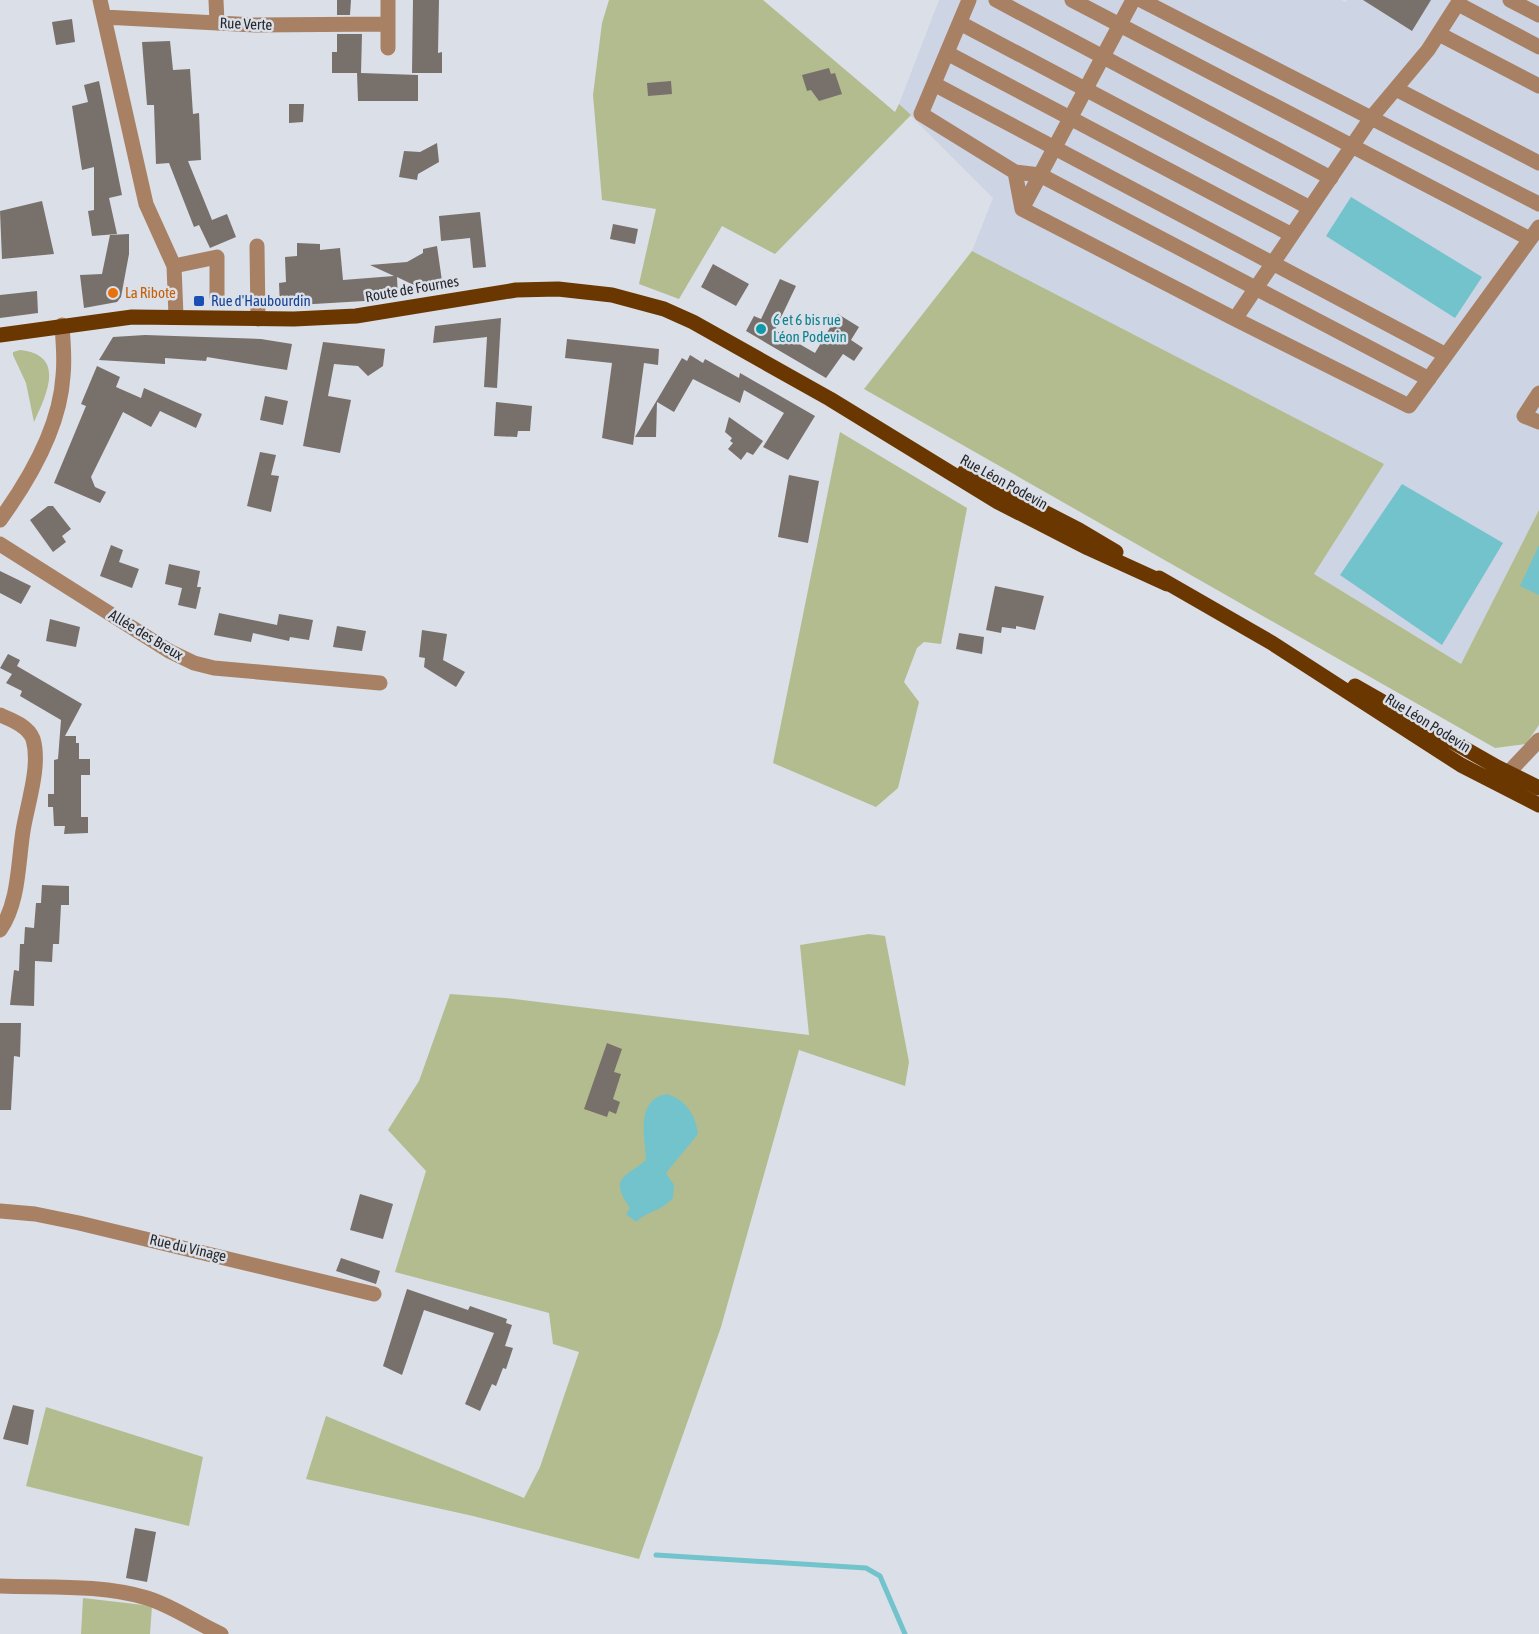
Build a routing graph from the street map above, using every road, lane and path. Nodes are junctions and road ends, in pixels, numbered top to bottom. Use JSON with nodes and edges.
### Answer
{"nodes":[{"id":1,"x":100,"y":0,"type":"edge"},
{"id":2,"x":216,"y":0,"type":"edge"},
{"id":3,"x":388,"y":0,"type":"edge"},
{"id":4,"x":969,"y":0,"type":"edge"},
{"id":5,"x":996,"y":0,"type":"edge"},
{"id":6,"x":1072,"y":0,"type":"edge"},
{"id":7,"x":1133,"y":0,"type":"edge"},
{"id":8,"x":1141,"y":0,"type":"edge"},
{"id":9,"x":1510,"y":0,"type":"edge"},
{"id":10,"x":1459,"y":2,"type":"edge"},
{"id":11,"x":1539,"y":15,"type":"edge"},
{"id":12,"x":104,"y":17,"type":"junction"},
{"id":13,"x":217,"y":23,"type":"junction"},
{"id":14,"x":960,"y":23,"type":"junction"},
{"id":15,"x":388,"y":24,"type":"junction"},
{"id":16,"x":1120,"y":25,"type":"junction"},
{"id":17,"x":1439,"y":34,"type":"junction"},
{"id":18,"x":1539,"y":47,"type":"edge"},
{"id":19,"x":388,"y":48,"type":"dead end"},
{"id":20,"x":946,"y":53,"type":"junction"},
{"id":21,"x":1102,"y":57,"type":"junction"},
{"id":22,"x":934,"y":84,"type":"junction"},
{"id":23,"x":1539,"y":86,"type":"edge"},
{"id":24,"x":1395,"y":89,"type":"junction"},
{"id":25,"x":1085,"y":90,"type":"junction"},
{"id":26,"x":1070,"y":118,"type":"junction"},
{"id":27,"x":1371,"y":118,"type":"junction"},
{"id":28,"x":1352,"y":146,"type":"junction"},
{"id":29,"x":1055,"y":148,"type":"junction"},
{"id":30,"x":1539,"y":163,"type":"edge"},
{"id":31,"x":1015,"y":172,"type":"junction"},
{"id":32,"x":1040,"y":175,"type":"junction"},
{"id":33,"x":1330,"y":178,"type":"junction"},
{"id":34,"x":1539,"y":204,"type":"edge"},
{"id":35,"x":1022,"y":208,"type":"junction"},
{"id":36,"x":1310,"y":208,"type":"junction"},
{"id":37,"x":1535,"y":233,"type":"edge"},
{"id":38,"x":1292,"y":235,"type":"junction"},
{"id":39,"x":257,"y":246,"type":"dead end"},
{"id":40,"x":1273,"y":263,"type":"junction"},
{"id":41,"x":174,"y":266,"type":"junction"},
{"id":42,"x":1255,"y":289,"type":"junction"},
{"id":43,"x":217,"y":297,"type":"dead end"},
{"id":44,"x":176,"y":316,"type":"junction"},
{"id":45,"x":258,"y":319,"type":"junction"},
{"id":46,"x":1235,"y":319,"type":"junction"},
{"id":47,"x":62,"y":325,"type":"junction"},
{"id":48,"x":0,"y":335,"type":"edge"},
{"id":49,"x":1446,"y":355,"type":"junction"},
{"id":50,"x":754,"y":356,"type":"joint"},
{"id":51,"x":1429,"y":380,"type":"junction"},
{"id":52,"x":1539,"y":393,"type":"edge"},
{"id":53,"x":1539,"y":422,"type":"edge"},
{"id":54,"x":0,"y":520,"type":"edge"},
{"id":55,"x":0,"y":544,"type":"edge"},
{"id":56,"x":1272,"y":643,"type":"junction"},
{"id":57,"x":380,"y":683,"type":"dead end"},
{"id":58,"x":0,"y":715,"type":"edge"},
{"id":59,"x":1539,"y":740,"type":"edge"},
{"id":60,"x":1508,"y":773,"type":"junction"},
{"id":61,"x":1503,"y":788,"type":"junction"},
{"id":62,"x":1539,"y":788,"type":"edge"},
{"id":63,"x":1539,"y":805,"type":"edge"},
{"id":64,"x":0,"y":930,"type":"edge"},
{"id":65,"x":0,"y":1211,"type":"edge"},
{"id":66,"x":374,"y":1294,"type":"dead end"},
{"id":67,"x":0,"y":1586,"type":"edge"},
{"id":68,"x":221,"y":1634,"type":"edge"}],
"edges":[{"from":1,"to":12,"type":"street"},
{"from":2,"to":13,"type":"street"},
{"from":3,"to":15,"type":"street"},
{"from":4,"to":14,"type":"street"},
{"from":5,"to":21,"type":"street"},
{"from":6,"to":16,"type":"street"},
{"from":7,"to":16,"type":"street"},
{"from":8,"to":27,"type":"street"},
{"from":9,"to":11,"type":"street"},
{"from":10,"to":17,"type":"street"},
{"from":10,"to":18,"type":"street"},
{"from":12,"to":13,"type":"street","name":"Rue Verte"},
{"from":12,"to":41,"type":"street"},
{"from":13,"to":15,"type":"street","name":"Rue Verte"},
{"from":14,"to":20,"type":"street"},
{"from":14,"to":25,"type":"street"},
{"from":15,"to":19,"type":"street"},
{"from":16,"to":21,"type":"street"},
{"from":16,"to":28,"type":"street"},
{"from":17,"to":23,"type":"street"},
{"from":17,"to":24,"type":"street"},
{"from":20,"to":22,"type":"street"},
{"from":20,"to":26,"type":"street"},
{"from":21,"to":25,"type":"street"},
{"from":21,"to":33,"type":"street"},
{"from":22,"to":29,"type":"street"},
{"from":22,"to":31,"type":"street"},
{"from":24,"to":27,"type":"street"},
{"from":24,"to":30,"type":"street"},
{"from":25,"to":26,"type":"street"},
{"from":25,"to":36,"type":"street"},
{"from":26,"to":29,"type":"street"},
{"from":26,"to":38,"type":"street"},
{"from":27,"to":28,"type":"street"},
{"from":27,"to":34,"type":"street"},
{"from":28,"to":33,"type":"street"},
{"from":28,"to":37,"type":"street"},
{"from":29,"to":32,"type":"street"},
{"from":29,"to":40,"type":"street"},
{"from":31,"to":32,"type":"street"},
{"from":31,"to":35,"type":"street"},
{"from":32,"to":35,"type":"street"},
{"from":32,"to":42,"type":"street"},
{"from":33,"to":36,"type":"street"},
{"from":35,"to":46,"type":"street"},
{"from":36,"to":38,"type":"street"},
{"from":37,"to":49,"type":"street"},
{"from":38,"to":40,"type":"street"},
{"from":39,"to":45,"type":"street"},
{"from":40,"to":42,"type":"street"},
{"from":40,"to":49,"type":"street"},
{"from":41,"to":43,"type":"street"},
{"from":41,"to":44,"type":"street"},
{"from":42,"to":46,"type":"street"},
{"from":42,"to":51,"type":"street"},
{"from":44,"to":45,"type":"main road","name":"Route de Fournes"},
{"from":44,"to":47,"type":"main road","name":"Route de Fournes"},
{"from":45,"to":50,"type":"main road","name":"Route de Fournes"},
{"from":46,"to":51,"type":"street"},
{"from":47,"to":48,"type":"main road","name":"Route de Fournes"},
{"from":47,"to":54,"type":"street"},
{"from":49,"to":51,"type":"street"},
{"from":50,"to":56,"type":"main road","name":"Rue Léon Podevin"},
{"from":52,"to":53,"type":"street"},
{"from":55,"to":57,"type":"street","name":"Allée des Breux"},
{"from":56,"to":60,"type":"main road","name":"Rue Léon Podevin"},
{"from":56,"to":61,"type":"main road","name":"Rue Léon Podevin"},
{"from":58,"to":64,"type":"street"},
{"from":59,"to":60,"type":"street"},
{"from":60,"to":61,"type":"street"},
{"from":60,"to":62,"type":"main road","name":"Rue Léon Podevin"},
{"from":61,"to":63,"type":"main road","name":"Rue Léon Podevin"},
{"from":65,"to":66,"type":"street","name":"Rue du Vinage"},
{"from":67,"to":68,"type":"street"}]}
